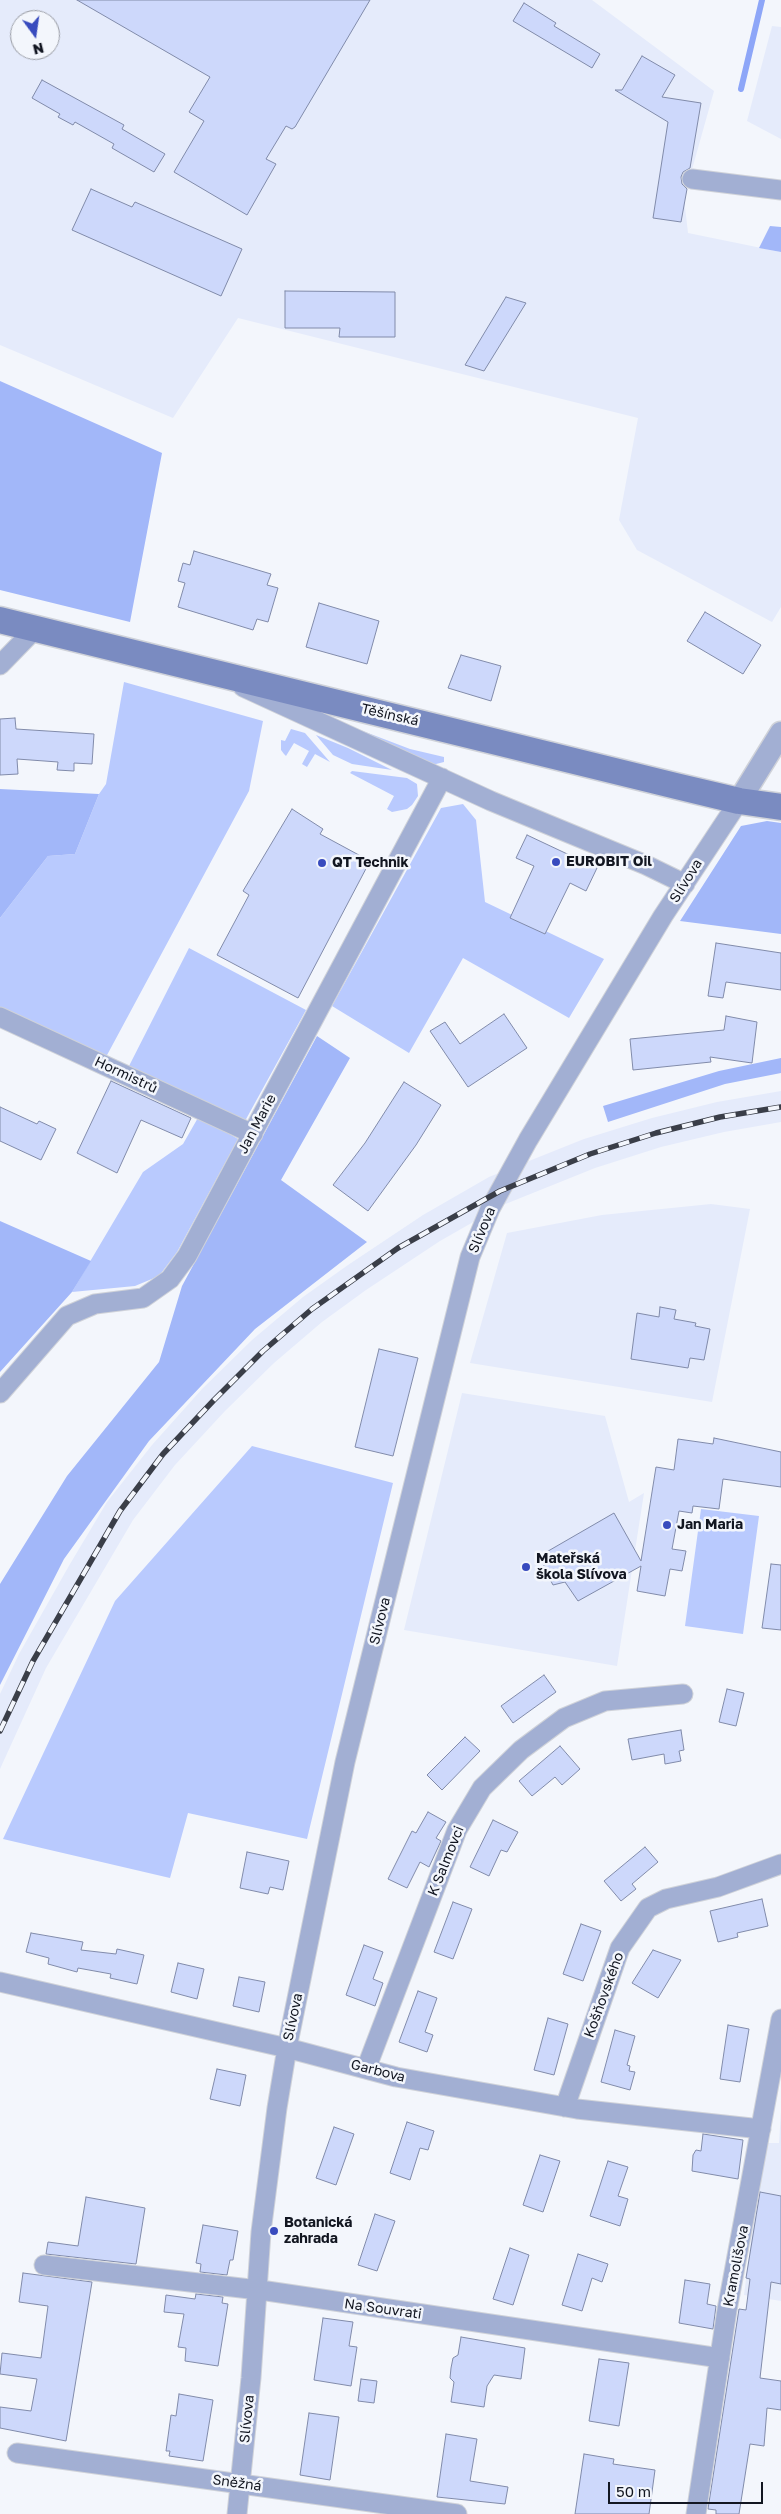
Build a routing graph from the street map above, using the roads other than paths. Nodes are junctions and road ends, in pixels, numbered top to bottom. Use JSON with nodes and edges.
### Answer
{"nodes":[{"id":1,"x":692,"y":178,"type":"dead end"},
{"id":2,"x":781,"y":190,"type":"edge"},
{"id":3,"x":0,"y":620,"type":"edge"},
{"id":4,"x":36,"y":628,"type":"junction"},
{"id":5,"x":0,"y":666,"type":"edge"},
{"id":6,"x":217,"y":674,"type":"junction"},
{"id":7,"x":781,"y":733,"type":"edge"},
{"id":8,"x":442,"y":778,"type":"junction"},
{"id":9,"x":739,"y":800,"type":"junction"},
{"id":10,"x":781,"y":807,"type":"edge"},
{"id":11,"x":685,"y":884,"type":"junction"},
{"id":12,"x":0,"y":1017,"type":"edge"},
{"id":13,"x":252,"y":1134,"type":"junction"},
{"id":14,"x":0,"y":1393,"type":"edge"},
{"id":15,"x":683,"y":1694,"type":"dead end"},
{"id":16,"x":781,"y":1864,"type":"edge"},
{"id":17,"x":0,"y":1982,"type":"edge"},
{"id":18,"x":781,"y":2019,"type":"edge"},
{"id":19,"x":287,"y":2048,"type":"junction"},
{"id":20,"x":366,"y":2069,"type":"junction"},
{"id":21,"x":565,"y":2107,"type":"junction"},
{"id":22,"x":761,"y":2129,"type":"junction"},
{"id":23,"x":44,"y":2266,"type":"dead end"},
{"id":24,"x":258,"y":2290,"type":"junction"},
{"id":25,"x":720,"y":2358,"type":"junction"},
{"id":26,"x":17,"y":2453,"type":"dead end"},
{"id":27,"x":240,"y":2483,"type":"junction"},
{"id":28,"x":237,"y":2514,"type":"edge"},
{"id":29,"x":457,"y":2514,"type":"edge"},
{"id":30,"x":696,"y":2514,"type":"edge"}],
"edges":[{"from":1,"to":2,"type":"street"},
{"from":3,"to":4,"type":"main road","name":"Těšínská"},
{"from":4,"to":5,"type":"street"},
{"from":4,"to":6,"type":"main road","name":"Těšínská"},
{"from":6,"to":8,"type":"street"},
{"from":6,"to":9,"type":"main road","name":"Těšínská"},
{"from":7,"to":9,"type":"street"},
{"from":8,"to":11,"type":"street"},
{"from":8,"to":13,"type":"street","name":"Jan Marie"},
{"from":9,"to":10,"type":"main road","name":"Těšínská"},
{"from":9,"to":11,"type":"street","name":"Slívova"},
{"from":11,"to":19,"type":"street","name":"Slívova"},
{"from":12,"to":13,"type":"street","name":"Hormistrů"},
{"from":13,"to":14,"type":"street","name":"Jan Marie"},
{"from":15,"to":20,"type":"street","name":"K Salmovci"},
{"from":16,"to":21,"type":"street","name":"Košňovského"},
{"from":17,"to":19,"type":"street","name":"Garbova"},
{"from":18,"to":22,"type":"street","name":"Kramolišova"},
{"from":19,"to":20,"type":"street","name":"Garbova"},
{"from":19,"to":24,"type":"street","name":"Slívova"},
{"from":20,"to":21,"type":"street","name":"Garbova"},
{"from":21,"to":22,"type":"street","name":"Garbova"},
{"from":22,"to":25,"type":"street","name":"Kramolišova"},
{"from":23,"to":24,"type":"street","name":"Na Souvrati"},
{"from":24,"to":25,"type":"street","name":"Na Souvrati"},
{"from":24,"to":27,"type":"street","name":"Slívova"},
{"from":25,"to":30,"type":"street","name":"Kramolišova"},
{"from":26,"to":27,"type":"street","name":"Sněžná"},
{"from":27,"to":28,"type":"street","name":"Slívova"},
{"from":27,"to":29,"type":"street","name":"Sněžná"}]}
